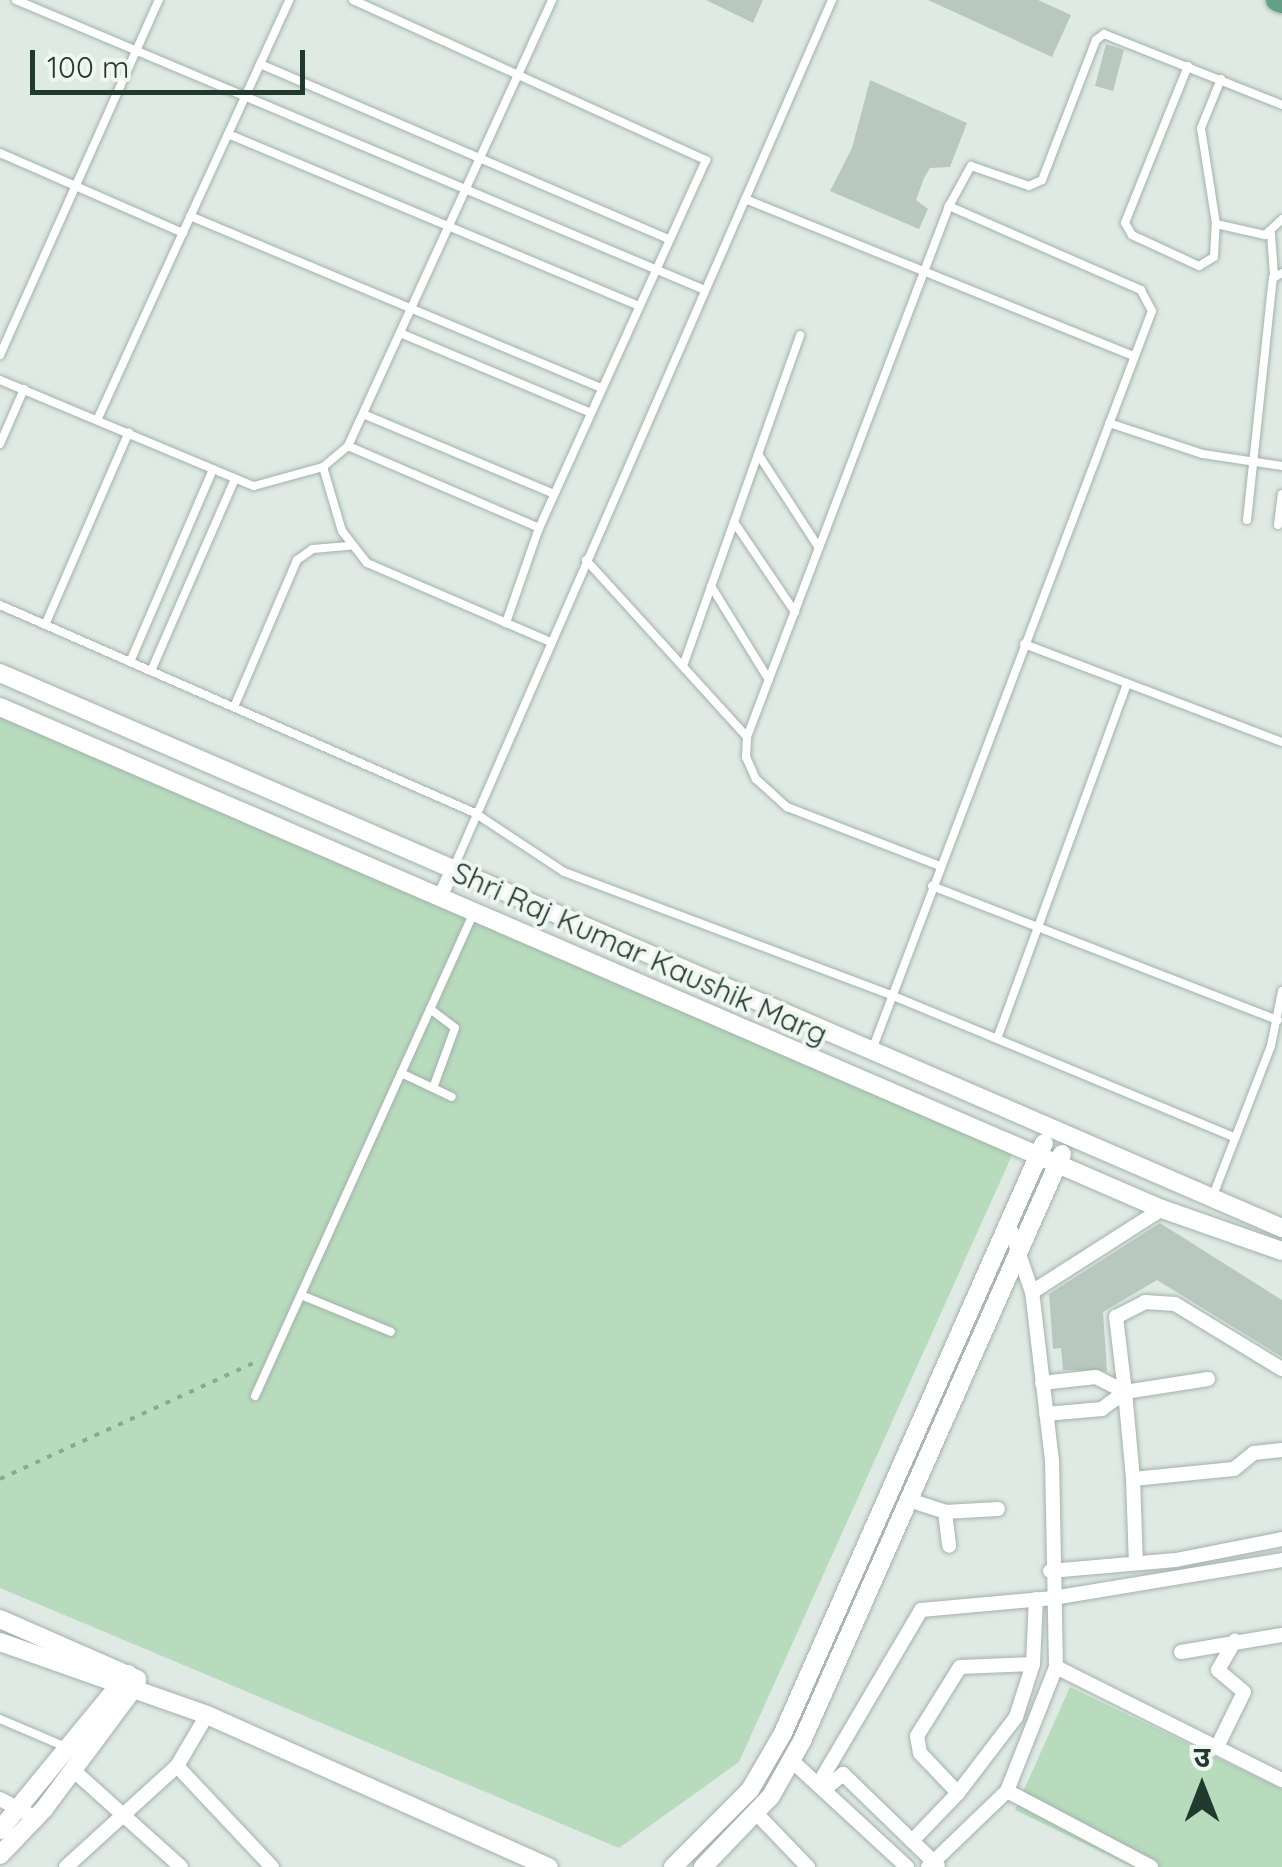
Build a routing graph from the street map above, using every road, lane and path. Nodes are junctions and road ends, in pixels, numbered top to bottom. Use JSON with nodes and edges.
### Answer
{"nodes":[{"id":1,"x":16,"y":0,"type":"edge"},
{"id":2,"x":159,"y":0,"type":"edge"},
{"id":3,"x":289,"y":0,"type":"edge"},
{"id":4,"x":353,"y":0,"type":"edge"},
{"id":5,"x":552,"y":0,"type":"edge"},
{"id":6,"x":832,"y":0,"type":"edge"},
{"id":7,"x":136,"y":50,"type":"junction"},
{"id":8,"x":260,"y":64,"type":"junction"},
{"id":9,"x":1188,"y":66,"type":"junction"},
{"id":10,"x":518,"y":74,"type":"junction"},
{"id":11,"x":1221,"y":80,"type":"junction"},
{"id":12,"x":244,"y":98,"type":"junction"},
{"id":13,"x":1282,"y":105,"type":"edge"},
{"id":14,"x":228,"y":134,"type":"junction"},
{"id":15,"x":0,"y":152,"type":"edge"},
{"id":16,"x":481,"y":159,"type":"junction"},
{"id":17,"x":76,"y":186,"type":"junction"},
{"id":18,"x":467,"y":190,"type":"junction"},
{"id":19,"x":745,"y":199,"type":"junction"},
{"id":20,"x":949,"y":206,"type":"junction"},
{"id":21,"x":190,"y":216,"type":"junction"},
{"id":22,"x":1282,"y":219,"type":"edge"},
{"id":23,"x":1216,"y":224,"type":"junction"},
{"id":24,"x":450,"y":226,"type":"junction"},
{"id":25,"x":183,"y":232,"type":"junction"},
{"id":26,"x":1271,"y":234,"type":"junction"},
{"id":27,"x":670,"y":240,"type":"junction"},
{"id":28,"x":656,"y":270,"type":"junction"},
{"id":29,"x":925,"y":270,"type":"junction"},
{"id":30,"x":1278,"y":274,"type":"edge"},
{"id":31,"x":705,"y":290,"type":"junction"},
{"id":32,"x":640,"y":306,"type":"junction"},
{"id":33,"x":412,"y":308,"type":"junction"},
{"id":34,"x":400,"y":333,"type":"junction"},
{"id":35,"x":800,"y":335,"type":"dead end"},
{"id":36,"x":0,"y":355,"type":"edge"},
{"id":37,"x":1134,"y":356,"type":"junction"},
{"id":38,"x":0,"y":380,"type":"edge"},
{"id":39,"x":602,"y":388,"type":"junction"},
{"id":40,"x":24,"y":389,"type":"junction"},
{"id":41,"x":363,"y":414,"type":"junction"},
{"id":42,"x":591,"y":414,"type":"junction"},
{"id":43,"x":98,"y":418,"type":"junction"},
{"id":44,"x":1109,"y":423,"type":"junction"},
{"id":45,"x":129,"y":432,"type":"junction"},
{"id":46,"x":0,"y":444,"type":"edge"},
{"id":47,"x":348,"y":446,"type":"junction"},
{"id":48,"x":758,"y":454,"type":"junction"},
{"id":49,"x":1254,"y":462,"type":"junction"},
{"id":50,"x":1282,"y":466,"type":"edge"},
{"id":51,"x":323,"y":467,"type":"junction"},
{"id":52,"x":213,"y":469,"type":"junction"},
{"id":53,"x":235,"y":478,"type":"junction"},
{"id":54,"x":554,"y":494,"type":"junction"},
{"id":55,"x":1282,"y":494,"type":"edge"},
{"id":56,"x":1247,"y":520,"type":"dead end"},
{"id":57,"x":734,"y":522,"type":"junction"},
{"id":58,"x":1278,"y":526,"type":"dead end"},
{"id":59,"x":539,"y":528,"type":"junction"},
{"id":60,"x":349,"y":546,"type":"junction"},
{"id":61,"x":820,"y":548,"type":"junction"},
{"id":62,"x":586,"y":560,"type":"junction"},
{"id":63,"x":711,"y":586,"type":"junction"},
{"id":64,"x":0,"y":605,"type":"edge"},
{"id":65,"x":795,"y":612,"type":"junction"},
{"id":66,"x":506,"y":623,"type":"junction"},
{"id":67,"x":45,"y":625,"type":"junction"},
{"id":68,"x":550,"y":642,"type":"junction"},
{"id":69,"x":1024,"y":644,"type":"junction"},
{"id":70,"x":130,"y":662,"type":"junction"},
{"id":71,"x":682,"y":666,"type":"junction"},
{"id":72,"x":151,"y":671,"type":"junction"},
{"id":73,"x":0,"y":672,"type":"edge"},
{"id":74,"x":769,"y":680,"type":"junction"},
{"id":75,"x":1126,"y":686,"type":"junction"},
{"id":76,"x":0,"y":707,"type":"edge"},
{"id":77,"x":234,"y":707,"type":"junction"},
{"id":78,"x":747,"y":737,"type":"junction"},
{"id":79,"x":1282,"y":742,"type":"edge"},
{"id":80,"x":475,"y":812,"type":"junction"},
{"id":81,"x":940,"y":866,"type":"junction"},
{"id":82,"x":452,"y":871,"type":"junction"},
{"id":83,"x":932,"y":886,"type":"junction"},
{"id":84,"x":440,"y":897,"type":"junction"},
{"id":85,"x":474,"y":912,"type":"junction"},
{"id":86,"x":1038,"y":927,"type":"junction"},
{"id":87,"x":1282,"y":991,"type":"edge"},
{"id":88,"x":890,"y":995,"type":"junction"},
{"id":89,"x":430,"y":1010,"type":"junction"},
{"id":90,"x":1278,"y":1020,"type":"junction"},
{"id":91,"x":997,"y":1039,"type":"junction"},
{"id":92,"x":1271,"y":1046,"type":"junction"},
{"id":93,"x":1282,"y":1048,"type":"edge"},
{"id":94,"x":871,"y":1054,"type":"junction"},
{"id":95,"x":401,"y":1074,"type":"junction"},
{"id":96,"x":432,"y":1088,"type":"junction"},
{"id":97,"x":452,"y":1097,"type":"dead end"},
{"id":98,"x":1049,"y":1132,"type":"junction"},
{"id":99,"x":1236,"y":1138,"type":"junction"},
{"id":100,"x":1068,"y":1140,"type":"junction"},
{"id":101,"x":1040,"y":1154,"type":"junction"},
{"id":102,"x":1058,"y":1162,"type":"junction"},
{"id":103,"x":1210,"y":1202,"type":"junction"},
{"id":104,"x":1162,"y":1208,"type":"junction"},
{"id":105,"x":1009,"y":1225,"type":"junction"},
{"id":106,"x":1281,"y":1228,"type":"edge"},
{"id":107,"x":1022,"y":1249,"type":"junction"},
{"id":108,"x":1282,"y":1251,"type":"edge"},
{"id":109,"x":1032,"y":1292,"type":"junction"},
{"id":110,"x":300,"y":1295,"type":"junction"},
{"id":111,"x":391,"y":1332,"type":"dead end"},
{"id":112,"x":274,"y":1353,"type":"junction"},
{"id":113,"x":1282,"y":1370,"type":"edge"},
{"id":114,"x":1208,"y":1379,"type":"dead end"},
{"id":115,"x":1042,"y":1383,"type":"junction"},
{"id":116,"x":1125,"y":1392,"type":"junction"},
{"id":117,"x":255,"y":1396,"type":"dead end"},
{"id":118,"x":1046,"y":1414,"type":"junction"},
{"id":119,"x":1282,"y":1450,"type":"edge"},
{"id":120,"x":0,"y":1478,"type":"edge"},
{"id":121,"x":1133,"y":1478,"type":"junction"},
{"id":122,"x":909,"y":1500,"type":"junction"},
{"id":123,"x":998,"y":1509,"type":"dead end"},
{"id":124,"x":945,"y":1512,"type":"junction"},
{"id":125,"x":1282,"y":1539,"type":"edge"},
{"id":126,"x":948,"y":1546,"type":"dead end"},
{"id":127,"x":1282,"y":1560,"type":"edge"},
{"id":128,"x":1136,"y":1563,"type":"junction"},
{"id":129,"x":1050,"y":1572,"type":"junction"},
{"id":130,"x":1036,"y":1598,"type":"junction"},
{"id":131,"x":1053,"y":1598,"type":"junction"},
{"id":132,"x":0,"y":1619,"type":"edge"},
{"id":133,"x":1282,"y":1635,"type":"edge"},
{"id":134,"x":1235,"y":1640,"type":"junction"},
{"id":135,"x":0,"y":1642,"type":"edge"},
{"id":136,"x":1181,"y":1652,"type":"dead end"},
{"id":137,"x":1032,"y":1664,"type":"junction"},
{"id":138,"x":1056,"y":1667,"type":"junction"},
{"id":139,"x":130,"y":1683,"type":"junction"},
{"id":140,"x":207,"y":1714,"type":"junction"},
{"id":141,"x":0,"y":1719,"type":"edge"},
{"id":142,"x":1217,"y":1747,"type":"junction"},
{"id":143,"x":68,"y":1748,"type":"junction"},
{"id":144,"x":791,"y":1760,"type":"junction"},
{"id":145,"x":176,"y":1766,"type":"junction"},
{"id":146,"x":74,"y":1770,"type":"junction"},
{"id":147,"x":1282,"y":1780,"type":"edge"},
{"id":148,"x":821,"y":1787,"type":"junction"},
{"id":149,"x":1007,"y":1791,"type":"junction"},
{"id":150,"x":958,"y":1793,"type":"junction"},
{"id":151,"x":0,"y":1798,"type":"edge"},
{"id":152,"x":27,"y":1813,"type":"junction"},
{"id":153,"x":756,"y":1813,"type":"junction"},
{"id":154,"x":123,"y":1818,"type":"junction"},
{"id":155,"x":0,"y":1830,"type":"edge"},
{"id":156,"x":912,"y":1841,"type":"junction"},
{"id":157,"x":0,"y":1855,"type":"edge"},
{"id":158,"x":900,"y":1865,"type":"edge"},
{"id":159,"x":934,"y":1865,"type":"edge"},
{"id":160,"x":66,"y":1867,"type":"edge"},
{"id":161,"x":180,"y":1867,"type":"edge"},
{"id":162,"x":272,"y":1867,"type":"edge"},
{"id":163,"x":549,"y":1867,"type":"edge"},
{"id":164,"x":674,"y":1867,"type":"edge"},
{"id":165,"x":703,"y":1867,"type":"edge"},
{"id":166,"x":808,"y":1867,"type":"edge"},
{"id":167,"x":1151,"y":1867,"type":"edge"}],
"edges":[{"from":1,"to":7,"type":"lane"},
{"from":2,"to":7,"type":"lane"},
{"from":3,"to":8,"type":"lane"},
{"from":4,"to":10,"type":"lane"},
{"from":5,"to":10,"type":"lane"},
{"from":6,"to":19,"type":"lane"},
{"from":7,"to":12,"type":"lane"},
{"from":7,"to":17,"type":"lane"},
{"from":8,"to":12,"type":"lane"},
{"from":8,"to":16,"type":"lane"},
{"from":9,"to":11,"type":"lane"},
{"from":9,"to":20,"type":"lane"},
{"from":9,"to":23,"type":"lane"},
{"from":10,"to":16,"type":"lane"},
{"from":10,"to":27,"type":"lane"},
{"from":11,"to":13,"type":"lane"},
{"from":11,"to":23,"type":"lane"},
{"from":12,"to":14,"type":"lane"},
{"from":12,"to":18,"type":"lane"},
{"from":14,"to":21,"type":"lane"},
{"from":14,"to":24,"type":"lane"},
{"from":15,"to":17,"type":"lane"},
{"from":16,"to":18,"type":"lane"},
{"from":16,"to":27,"type":"lane"},
{"from":17,"to":25,"type":"lane"},
{"from":17,"to":36,"type":"lane"},
{"from":18,"to":24,"type":"lane"},
{"from":18,"to":28,"type":"lane"},
{"from":19,"to":29,"type":"lane"},
{"from":19,"to":31,"type":"lane"},
{"from":20,"to":29,"type":"lane"},
{"from":20,"to":37,"type":"lane"},
{"from":21,"to":25,"type":"lane"},
{"from":21,"to":33,"type":"lane"},
{"from":22,"to":26,"type":"lane"},
{"from":23,"to":26,"type":"lane"},
{"from":24,"to":32,"type":"lane"},
{"from":24,"to":33,"type":"lane"},
{"from":25,"to":43,"type":"lane"},
{"from":26,"to":30,"type":"lane"},
{"from":27,"to":28,"type":"lane"},
{"from":28,"to":31,"type":"lane"},
{"from":28,"to":32,"type":"lane"},
{"from":29,"to":37,"type":"lane"},
{"from":29,"to":61,"type":"lane"},
{"from":30,"to":49,"type":"lane"},
{"from":31,"to":62,"type":"lane"},
{"from":32,"to":39,"type":"lane"},
{"from":33,"to":34,"type":"lane"},
{"from":33,"to":39,"type":"lane"},
{"from":34,"to":41,"type":"lane"},
{"from":34,"to":42,"type":"lane"},
{"from":35,"to":48,"type":"lane"},
{"from":37,"to":44,"type":"lane"},
{"from":38,"to":40,"type":"lane"},
{"from":39,"to":42,"type":"lane"},
{"from":40,"to":43,"type":"lane"},
{"from":40,"to":46,"type":"lane"},
{"from":41,"to":47,"type":"lane"},
{"from":41,"to":54,"type":"lane"},
{"from":42,"to":54,"type":"lane"},
{"from":43,"to":45,"type":"lane"},
{"from":44,"to":49,"type":"lane"},
{"from":44,"to":69,"type":"lane"},
{"from":45,"to":52,"type":"lane"},
{"from":45,"to":67,"type":"lane"},
{"from":47,"to":51,"type":"lane"},
{"from":47,"to":59,"type":"lane"},
{"from":48,"to":57,"type":"lane"},
{"from":48,"to":61,"type":"lane"},
{"from":49,"to":50,"type":"lane"},
{"from":49,"to":56,"type":"lane"},
{"from":51,"to":53,"type":"lane"},
{"from":51,"to":60,"type":"lane"},
{"from":52,"to":53,"type":"lane"},
{"from":52,"to":70,"type":"lane"},
{"from":53,"to":72,"type":"lane"},
{"from":54,"to":59,"type":"lane"},
{"from":55,"to":58,"type":"lane"},
{"from":57,"to":63,"type":"lane"},
{"from":57,"to":65,"type":"lane"},
{"from":59,"to":66,"type":"lane"},
{"from":60,"to":66,"type":"lane"},
{"from":60,"to":77,"type":"lane"},
{"from":61,"to":65,"type":"lane"},
{"from":62,"to":68,"type":"lane"},
{"from":62,"to":71,"type":"lane"},
{"from":63,"to":71,"type":"lane"},
{"from":63,"to":74,"type":"lane"},
{"from":64,"to":67,"type":"lane"},
{"from":65,"to":74,"type":"lane"},
{"from":66,"to":68,"type":"lane"},
{"from":67,"to":70,"type":"lane"},
{"from":68,"to":80,"type":"lane"},
{"from":69,"to":75,"type":"lane"},
{"from":69,"to":81,"type":"lane"},
{"from":70,"to":72,"type":"lane"},
{"from":71,"to":78,"type":"lane"},
{"from":72,"to":77,"type":"lane"},
{"from":73,"to":82,"type":"street","name":"Shri Raj Kumar Kaushik Marg"},
{"from":74,"to":78,"type":"lane"},
{"from":75,"to":79,"type":"lane"},
{"from":75,"to":86,"type":"lane"},
{"from":76,"to":84,"type":"street","name":"Shri Raj Kumar Kaushik Marg"},
{"from":77,"to":80,"type":"lane"},
{"from":78,"to":81,"type":"lane"},
{"from":80,"to":82,"type":"lane"},
{"from":80,"to":88,"type":"lane"},
{"from":81,"to":83,"type":"lane"},
{"from":82,"to":84,"type":"street"},
{"from":82,"to":94,"type":"street","name":"Shri Raj Kumar Kaushik Marg"},
{"from":83,"to":86,"type":"lane"},
{"from":83,"to":88,"type":"lane"},
{"from":84,"to":85,"type":"street","name":"Shri Raj Kumar Kaushik Marg"},
{"from":85,"to":89,"type":"lane"},
{"from":85,"to":101,"type":"street","name":"Shri Raj Kumar Kaushik Marg"},
{"from":86,"to":90,"type":"lane"},
{"from":86,"to":91,"type":"lane"},
{"from":87,"to":90,"type":"lane"},
{"from":88,"to":91,"type":"lane"},
{"from":88,"to":94,"type":"lane"},
{"from":89,"to":95,"type":"lane"},
{"from":89,"to":96,"type":"lane"},
{"from":90,"to":92,"type":"lane"},
{"from":91,"to":99,"type":"lane"},
{"from":92,"to":93,"type":"lane"},
{"from":92,"to":99,"type":"lane"},
{"from":94,"to":98,"type":"street","name":"Shri Raj Kumar Kaushik Marg"},
{"from":95,"to":96,"type":"lane"},
{"from":95,"to":110,"type":"lane"},
{"from":96,"to":97,"type":"lane"},
{"from":98,"to":100,"type":"street","name":"Shri Raj Kumar Kaushik Marg"},
{"from":98,"to":101,"type":"street"},
{"from":99,"to":103,"type":"lane"},
{"from":100,"to":102,"type":"street"},
{"from":100,"to":103,"type":"street","name":"Shri Raj Kumar Kaushik Marg"},
{"from":101,"to":102,"type":"street","name":"Shri Raj Kumar Kaushik Marg"},
{"from":101,"to":105,"type":"street"},
{"from":102,"to":104,"type":"street","name":"Shri Raj Kumar Kaushik Marg"},
{"from":102,"to":107,"type":"street"},
{"from":103,"to":106,"type":"street","name":"Shri Raj Kumar Kaushik Marg"},
{"from":104,"to":108,"type":"street","name":"Shri Raj Kumar Kaushik Marg"},
{"from":104,"to":109,"type":"street"},
{"from":105,"to":107,"type":"street"},
{"from":105,"to":164,"type":"street"},
{"from":107,"to":109,"type":"street"},
{"from":107,"to":122,"type":"street"},
{"from":109,"to":115,"type":"street"},
{"from":110,"to":111,"type":"lane"},
{"from":110,"to":112,"type":"lane"},
{"from":112,"to":117,"type":"lane"},
{"from":112,"to":120,"type":"path"},
{"from":113,"to":116,"type":"street"},
{"from":114,"to":116,"type":"street"},
{"from":115,"to":116,"type":"street"},
{"from":115,"to":118,"type":"street"},
{"from":116,"to":118,"type":"street"},
{"from":116,"to":121,"type":"street"},
{"from":118,"to":129,"type":"street"},
{"from":119,"to":121,"type":"street"},
{"from":121,"to":128,"type":"street"},
{"from":122,"to":124,"type":"street"},
{"from":122,"to":144,"type":"street"},
{"from":123,"to":124,"type":"street"},
{"from":124,"to":126,"type":"street"},
{"from":125,"to":128,"type":"street"},
{"from":127,"to":131,"type":"street"},
{"from":128,"to":129,"type":"street"},
{"from":129,"to":131,"type":"street"},
{"from":130,"to":131,"type":"street"},
{"from":130,"to":137,"type":"street"},
{"from":130,"to":148,"type":"street"},
{"from":131,"to":138,"type":"street"},
{"from":132,"to":139,"type":"street"},
{"from":133,"to":134,"type":"street"},
{"from":134,"to":136,"type":"street"},
{"from":134,"to":142,"type":"street"},
{"from":135,"to":139,"type":"street"},
{"from":137,"to":150,"type":"street"},
{"from":137,"to":150,"type":"street"},
{"from":138,"to":142,"type":"street"},
{"from":138,"to":149,"type":"street"},
{"from":139,"to":140,"type":"street"},
{"from":139,"to":143,"type":"street"},
{"from":139,"to":146,"type":"street"},
{"from":140,"to":145,"type":"street"},
{"from":140,"to":163,"type":"street"},
{"from":141,"to":143,"type":"lane"},
{"from":142,"to":147,"type":"street"},
{"from":143,"to":152,"type":"street"},
{"from":144,"to":148,"type":"street"},
{"from":144,"to":153,"type":"street"},
{"from":145,"to":154,"type":"street"},
{"from":145,"to":162,"type":"street"},
{"from":146,"to":152,"type":"street"},
{"from":146,"to":154,"type":"street"},
{"from":148,"to":156,"type":"street"},
{"from":148,"to":158,"type":"street"},
{"from":149,"to":159,"type":"street"},
{"from":149,"to":167,"type":"street"},
{"from":150,"to":156,"type":"street"},
{"from":151,"to":152,"type":"street"},
{"from":152,"to":155,"type":"street"},
{"from":152,"to":157,"type":"street"},
{"from":153,"to":165,"type":"street"},
{"from":153,"to":166,"type":"street"},
{"from":154,"to":160,"type":"street"},
{"from":154,"to":161,"type":"street"},
{"from":156,"to":159,"type":"street"}]}
